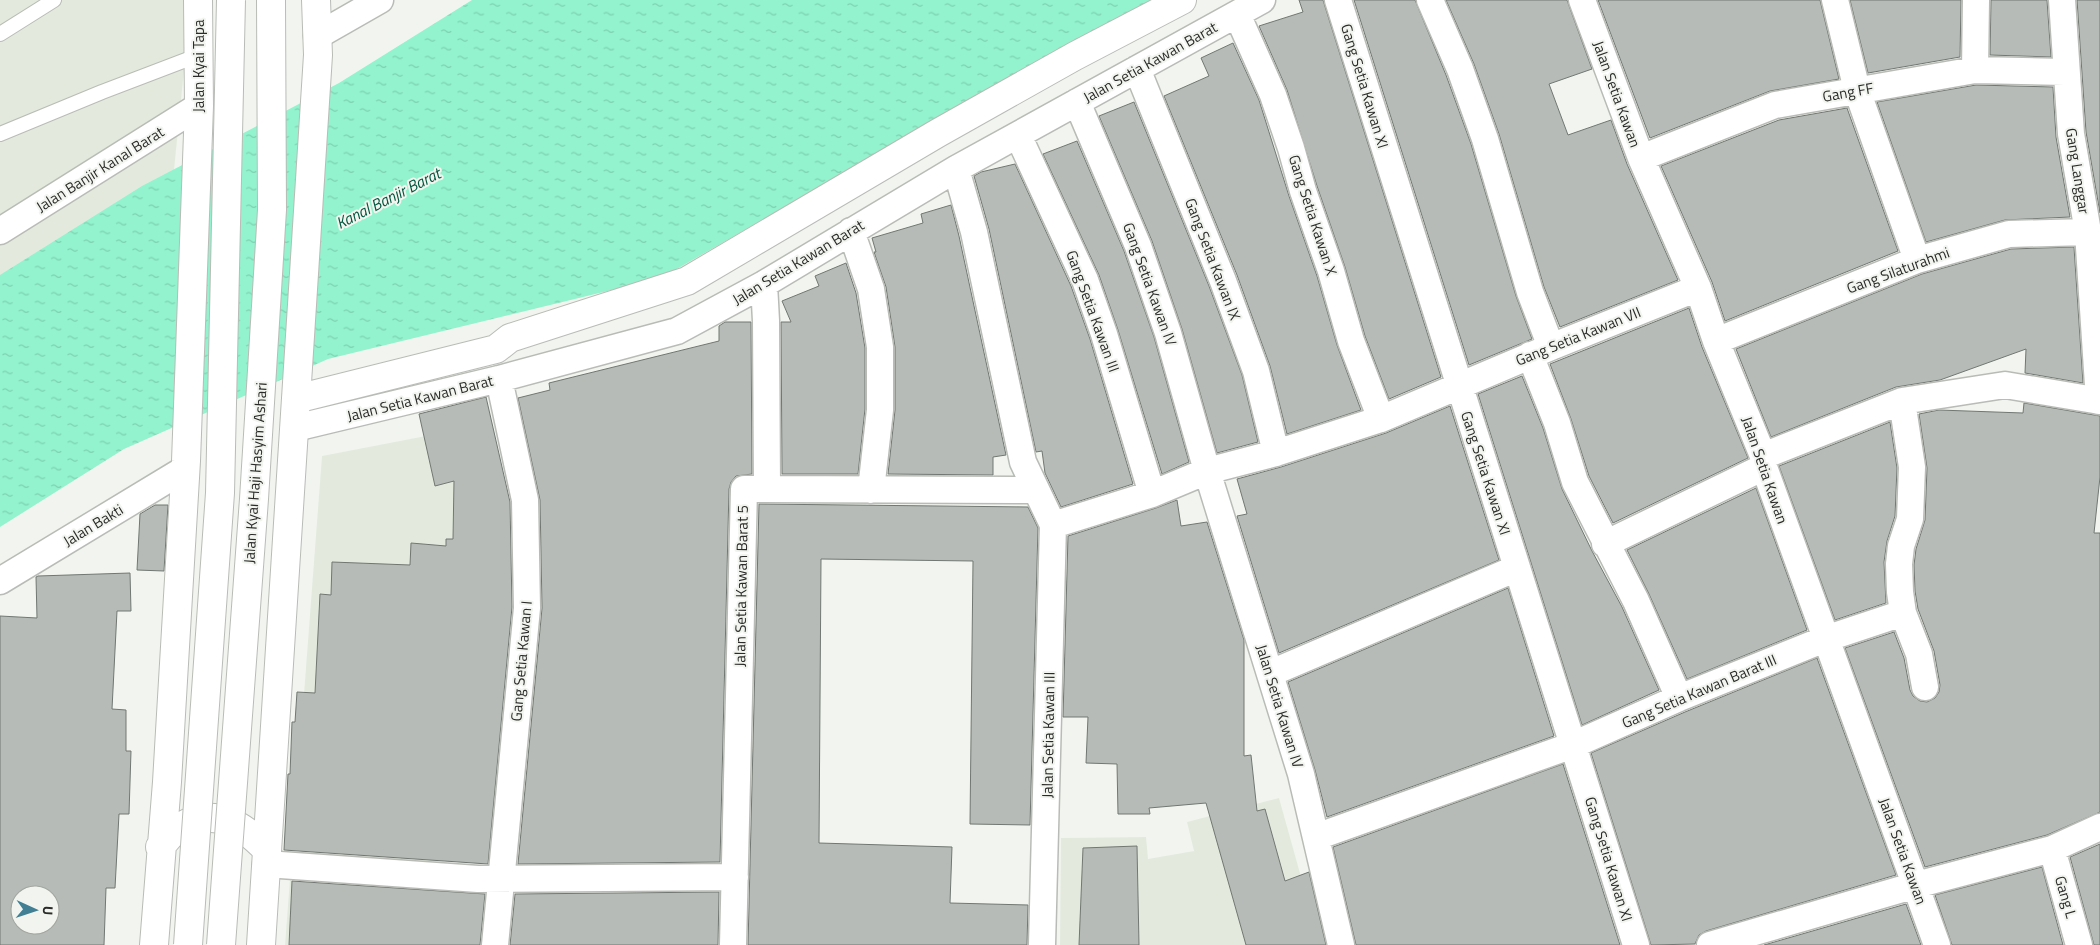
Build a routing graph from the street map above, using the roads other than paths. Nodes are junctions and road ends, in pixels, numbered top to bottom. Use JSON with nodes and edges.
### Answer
{"nodes":[{"id":1,"x":54,"y":0,"type":"edge"},
{"id":2,"x":198,"y":0,"type":"edge"},
{"id":3,"x":231,"y":0,"type":"edge"},
{"id":4,"x":270,"y":0,"type":"edge"},
{"id":5,"x":316,"y":0,"type":"edge"},
{"id":6,"x":380,"y":0,"type":"edge"},
{"id":7,"x":1182,"y":0,"type":"edge"},
{"id":8,"x":1262,"y":0,"type":"edge"},
{"id":9,"x":1338,"y":0,"type":"edge"},
{"id":10,"x":1430,"y":0,"type":"edge"},
{"id":11,"x":1582,"y":0,"type":"edge"},
{"id":12,"x":1835,"y":0,"type":"edge"},
{"id":13,"x":1976,"y":0,"type":"edge"},
{"id":14,"x":2062,"y":0,"type":"edge"},
{"id":15,"x":1237,"y":14,"type":"junction"},
{"id":16,"x":0,"y":34,"type":"edge"},
{"id":17,"x":318,"y":46,"type":"junction"},
{"id":18,"x":199,"y":55,"type":"junction"},
{"id":19,"x":1137,"y":69,"type":"junction"},
{"id":20,"x":1975,"y":70,"type":"junction"},
{"id":21,"x":2065,"y":72,"type":"junction"},
{"id":22,"x":1857,"y":90,"type":"junction"},
{"id":23,"x":1077,"y":102,"type":"junction"},
{"id":24,"x":199,"y":119,"type":"junction"},
{"id":25,"x":0,"y":134,"type":"edge"},
{"id":26,"x":1018,"y":135,"type":"junction"},
{"id":27,"x":1641,"y":158,"type":"junction"},
{"id":28,"x":956,"y":169,"type":"junction"},
{"id":29,"x":0,"y":231,"type":"edge"},
{"id":30,"x":851,"y":231,"type":"junction"},
{"id":31,"x":2088,"y":232,"type":"junction"},
{"id":32,"x":1917,"y":260,"type":"junction"},
{"id":33,"x":764,"y":284,"type":"junction"},
{"id":34,"x":1698,"y":288,"type":"junction"},
{"id":35,"x":1716,"y":341,"type":"junction"},
{"id":36,"x":1541,"y":351,"type":"junction"},
{"id":37,"x":499,"y":379,"type":"junction"},
{"id":38,"x":1458,"y":385,"type":"junction"},
{"id":39,"x":297,"y":389,"type":"junction"},
{"id":40,"x":1902,"y":401,"type":"junction"},
{"id":41,"x":2099,"y":401,"type":"edge"},
{"id":42,"x":1381,"y":420,"type":"junction"},
{"id":43,"x":295,"y":428,"type":"junction"},
{"id":44,"x":1276,"y":453,"type":"junction"},
{"id":45,"x":1764,"y":461,"type":"junction"},
{"id":46,"x":185,"y":465,"type":"junction"},
{"id":47,"x":1207,"y":471,"type":"junction"},
{"id":48,"x":767,"y":489,"type":"junction"},
{"id":49,"x":871,"y":490,"type":"junction"},
{"id":50,"x":1035,"y":490,"type":"junction"},
{"id":51,"x":1152,"y":494,"type":"junction"},
{"id":52,"x":1053,"y":525,"type":"junction"},
{"id":53,"x":1606,"y":544,"type":"junction"},
{"id":54,"x":1517,"y":568,"type":"junction"},
{"id":55,"x":0,"y":581,"type":"edge"},
{"id":56,"x":1903,"y":613,"type":"junction"},
{"id":57,"x":1825,"y":639,"type":"junction"},
{"id":58,"x":1271,"y":673,"type":"junction"},
{"id":59,"x":1925,"y":686,"type":"dead end"},
{"id":60,"x":1679,"y":698,"type":"junction"},
{"id":61,"x":1573,"y":745,"type":"junction"},
{"id":62,"x":167,"y":782,"type":"junction"},
{"id":63,"x":272,"y":785,"type":"junction"},
{"id":64,"x":2100,"y":827,"type":"edge"},
{"id":65,"x":1316,"y":837,"type":"junction"},
{"id":66,"x":160,"y":847,"type":"junction"},
{"id":67,"x":2052,"y":849,"type":"junction"},
{"id":68,"x":267,"y":857,"type":"junction"},
{"id":69,"x":735,"y":877,"type":"junction"},
{"id":70,"x":500,"y":879,"type":"junction"},
{"id":71,"x":1916,"y":885,"type":"junction"},
{"id":72,"x":154,"y":945,"type":"edge"},
{"id":73,"x":188,"y":945,"type":"edge"},
{"id":74,"x":221,"y":945,"type":"edge"},
{"id":75,"x":261,"y":945,"type":"edge"},
{"id":76,"x":495,"y":945,"type":"edge"},
{"id":77,"x":733,"y":945,"type":"edge"},
{"id":78,"x":1042,"y":945,"type":"edge"},
{"id":79,"x":1341,"y":945,"type":"edge"},
{"id":80,"x":1636,"y":945,"type":"edge"},
{"id":81,"x":1710,"y":945,"type":"edge"},
{"id":82,"x":1937,"y":945,"type":"edge"},
{"id":83,"x":2079,"y":945,"type":"edge"}],
"edges":[{"from":1,"to":16,"type":"lane"},
{"from":2,"to":18,"type":"main road","name":"Jalan Kyai Tapa"},
{"from":3,"to":73,"type":"main road","bridge":true},
{"from":4,"to":74,"type":"main road","name":"Jalan Kyai Haji Hasyim Ashari","bridge":true},
{"from":5,"to":17,"type":"main road"},
{"from":6,"to":17,"type":"street"},
{"from":7,"to":39,"type":"main road"},
{"from":8,"to":15,"type":"street","name":"Jalan Setia Kawan Barat"},
{"from":9,"to":38,"type":"street","name":"Gang Setia Kawan XI"},
{"from":10,"to":36,"type":"street"},
{"from":11,"to":27,"type":"street","name":"Jalan Setia Kawan"},
{"from":12,"to":22,"type":"street"},
{"from":13,"to":20,"type":"street"},
{"from":14,"to":21,"type":"street","name":"Gang Langgar"},
{"from":15,"to":19,"type":"street","name":"Jalan Setia Kawan Barat"},
{"from":15,"to":42,"type":"street","name":"Gang Setia Kawan X"},
{"from":17,"to":39,"type":"main road"},
{"from":18,"to":24,"type":"main road","name":"Jalan Kyai Tapa"},
{"from":18,"to":25,"type":"lane"},
{"from":19,"to":23,"type":"street","name":"Jalan Setia Kawan Barat"},
{"from":19,"to":44,"type":"street","name":"Gang Setia Kawan IX"},
{"from":20,"to":21,"type":"street","name":"Gang FF"},
{"from":20,"to":22,"type":"street","name":"Gang FF"},
{"from":21,"to":31,"type":"street","name":"Gang Langgar"},
{"from":22,"to":27,"type":"street","name":"Gang FF"},
{"from":22,"to":32,"type":"street"},
{"from":23,"to":26,"type":"street","name":"Jalan Setia Kawan Barat"},
{"from":23,"to":47,"type":"street","name":"Gang Setia Kawan IV"},
{"from":24,"to":29,"type":"street","name":"Jalan Banjir Kanal Barat"},
{"from":24,"to":46,"type":"main road"},
{"from":26,"to":28,"type":"street","name":"Jalan Setia Kawan Barat"},
{"from":26,"to":51,"type":"street","name":"Gang Setia Kawan III"},
{"from":27,"to":34,"type":"street","name":"Jalan Setia Kawan"},
{"from":28,"to":30,"type":"street","name":"Jalan Setia Kawan Barat"},
{"from":28,"to":50,"type":"street"},
{"from":30,"to":33,"type":"street","name":"Jalan Setia Kawan Barat"},
{"from":30,"to":49,"type":"street"},
{"from":31,"to":32,"type":"street","name":"Gang Silaturahmi"},
{"from":31,"to":41,"type":"street","name":"Gang Langgar"},
{"from":32,"to":35,"type":"street","name":"Gang Silaturahmi"},
{"from":33,"to":37,"type":"street","name":"Jalan Setia Kawan Barat"},
{"from":33,"to":48,"type":"street"},
{"from":34,"to":35,"type":"street","name":"Jalan Setia Kawan"},
{"from":34,"to":36,"type":"street","name":"Gang Setia Kawan VII"},
{"from":35,"to":45,"type":"street","name":"Jalan Setia Kawan"},
{"from":36,"to":38,"type":"street","name":"Gang Setia Kawan VII"},
{"from":36,"to":53,"type":"street"},
{"from":37,"to":43,"type":"street","name":"Jalan Setia Kawan Barat"},
{"from":37,"to":70,"type":"street","name":"Gang Setia Kawan I"},
{"from":38,"to":42,"type":"street","name":"Gang Setia Kawan VII"},
{"from":38,"to":54,"type":"street","name":"Gang Setia Kawan XI"},
{"from":39,"to":43,"type":"main road"},
{"from":40,"to":41,"type":"street","name":"Gang Langgar"},
{"from":40,"to":45,"type":"street","name":"Gang Langgar"},
{"from":40,"to":56,"type":"street"},
{"from":42,"to":44,"type":"street","name":"Gang Setia Kawan VII"},
{"from":43,"to":63,"type":"main road"},
{"from":44,"to":47,"type":"street","name":"Gang Setia Kawan VII"},
{"from":45,"to":53,"type":"street","name":"Gang Langgar"},
{"from":45,"to":57,"type":"street","name":"Jalan Setia Kawan"},
{"from":46,"to":55,"type":"street","name":"Jalan Bakti"},
{"from":46,"to":62,"type":"main road"},
{"from":47,"to":51,"type":"street","name":"Gang Setia Kawan VII"},
{"from":47,"to":58,"type":"street","name":"Jalan Setia Kawan IV"},
{"from":48,"to":49,"type":"street","name":"Jalan Setia Kawan Barat 5"},
{"from":48,"to":69,"type":"street","name":"Jalan Setia Kawan Barat 5"},
{"from":49,"to":50,"type":"street","name":"Jalan Setia Kawan Barat 5"},
{"from":50,"to":52,"type":"street"},
{"from":51,"to":52,"type":"street","name":"Gang Setia Kawan VII"},
{"from":52,"to":78,"type":"street","name":"Jalan Setia Kawan III"},
{"from":53,"to":60,"type":"street"},
{"from":54,"to":58,"type":"street"},
{"from":54,"to":61,"type":"street","name":"Gang Setia Kawan XI"},
{"from":56,"to":57,"type":"street","name":"Gang Setia Kawan Barat III"},
{"from":56,"to":59,"type":"street"},
{"from":57,"to":60,"type":"street","name":"Gang Setia Kawan Barat III"},
{"from":57,"to":71,"type":"street","name":"Jalan Setia Kawan"},
{"from":58,"to":65,"type":"street","name":"Jalan Setia Kawan IV"},
{"from":60,"to":61,"type":"street","name":"Gang Setia Kawan Barat III"},
{"from":61,"to":65,"type":"street","name":"Gang Setia Kawan Barat III"},
{"from":61,"to":80,"type":"street","name":"Gang Setia Kawan XI"},
{"from":62,"to":63,"type":"main road"},
{"from":62,"to":66,"type":"main road"},
{"from":63,"to":68,"type":"main road"},
{"from":64,"to":67,"type":"street"},
{"from":65,"to":79,"type":"street","name":"Jalan Setia Kawan IV"},
{"from":66,"to":68,"type":"main road"},
{"from":66,"to":72,"type":"main road"},
{"from":67,"to":71,"type":"street"},
{"from":67,"to":83,"type":"street","name":"Gang L"},
{"from":68,"to":70,"type":"street"},
{"from":68,"to":75,"type":"main road"},
{"from":69,"to":70,"type":"street"},
{"from":69,"to":77,"type":"street","name":"Jalan Setia Kawan Barat 5"},
{"from":70,"to":76,"type":"street","name":"Gang Setia Kawan I"},
{"from":71,"to":81,"type":"street"},
{"from":71,"to":82,"type":"street","name":"Jalan Setia Kawan"}]}
